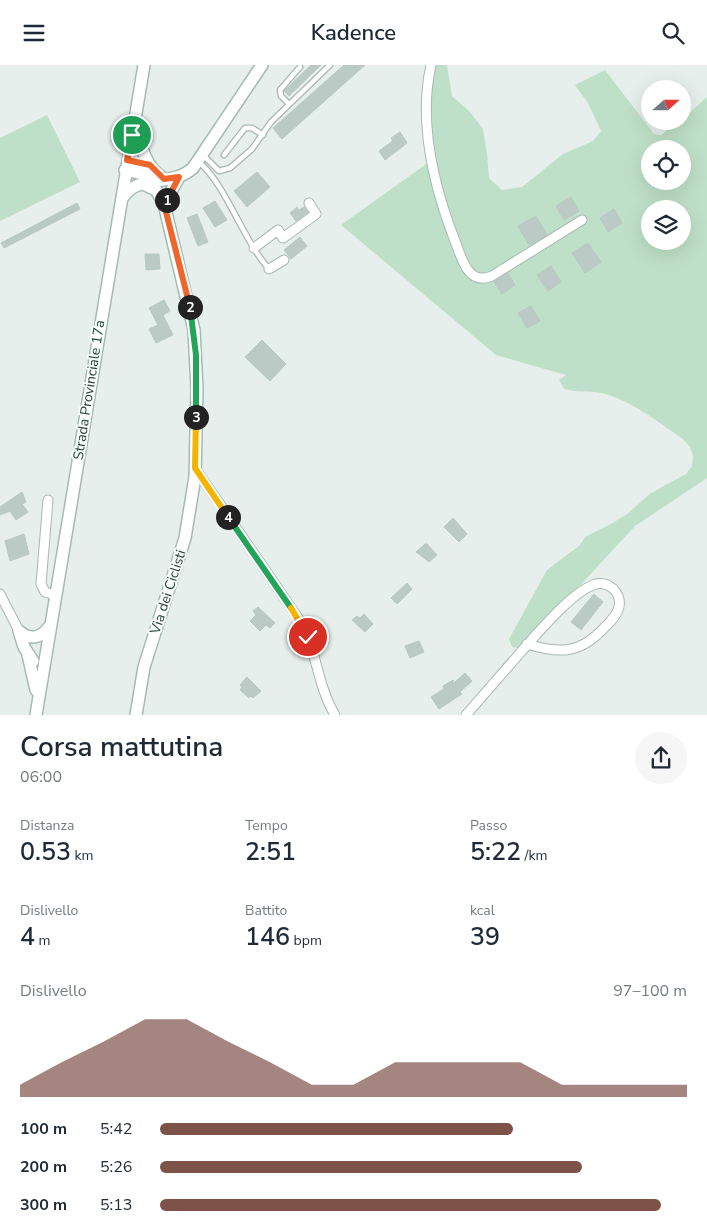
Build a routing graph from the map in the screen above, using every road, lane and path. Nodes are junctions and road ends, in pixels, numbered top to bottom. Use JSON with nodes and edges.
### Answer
{"nodes":[{"id":1,"x":144,"y":65,"type":"edge"},
{"id":2,"x":262,"y":65,"type":"edge"},
{"id":3,"x":300,"y":65,"type":"edge"},
{"id":4,"x":330,"y":65,"type":"edge"},
{"id":5,"x":431,"y":65,"type":"edge"},
{"id":6,"x":289,"y":104,"type":"junction"},
{"id":7,"x":137,"y":109,"type":"junction"},
{"id":8,"x":262,"y":135,"type":"junction"},
{"id":9,"x":224,"y":155,"type":"dead end"},
{"id":10,"x":200,"y":158,"type":"junction"},
{"id":11,"x":126,"y":165,"type":"junction"},
{"id":12,"x":150,"y":165,"type":"junction"},
{"id":13,"x":179,"y":177,"type":"junction"},
{"id":14,"x":164,"y":179,"type":"junction"},
{"id":15,"x":143,"y":184,"type":"junction"},
{"id":16,"x":120,"y":203,"type":"junction"},
{"id":17,"x":309,"y":203,"type":"dead end"},
{"id":18,"x":164,"y":204,"type":"junction"},
{"id":19,"x":582,"y":220,"type":"dead end"},
{"id":20,"x":254,"y":248,"type":"junction"},
{"id":21,"x":284,"y":260,"type":"dead end"},
{"id":22,"x":269,"y":269,"type":"joint"},
{"id":23,"x":195,"y":468,"type":"junction"},
{"id":24,"x":48,"y":500,"type":"dead end"},
{"id":25,"x":0,"y":594,"type":"edge"},
{"id":26,"x":55,"y":595,"type":"junction"},
{"id":27,"x":49,"y":627,"type":"junction"},
{"id":28,"x":19,"y":631,"type":"junction"},
{"id":29,"x":528,"y":645,"type":"junction"},
{"id":30,"x":28,"y":655,"type":"junction"},
{"id":31,"x":43,"y":664,"type":"junction"},
{"id":32,"x":38,"y":700,"type":"junction"},
{"id":33,"x":36,"y":715,"type":"edge"},
{"id":34,"x":136,"y":715,"type":"edge"},
{"id":35,"x":335,"y":715,"type":"edge"},
{"id":36,"x":466,"y":715,"type":"edge"}],
"edges":[{"from":1,"to":7,"type":"street","name":"Strada Provinciale 17a"},
{"from":2,"to":10,"type":"street"},
{"from":3,"to":6,"type":"lane"},
{"from":4,"to":6,"type":"lane"},
{"from":5,"to":19,"type":"street"},
{"from":6,"to":8,"type":"lane"},
{"from":7,"to":11,"type":"street","name":"Strada Provinciale 17a"},
{"from":7,"to":12,"type":"street"},
{"from":8,"to":9,"type":"lane"},
{"from":8,"to":10,"type":"lane"},
{"from":10,"to":13,"type":"street"},
{"from":10,"to":20,"type":"lane"},
{"from":11,"to":12,"type":"street"},
{"from":11,"to":14,"type":"street"},
{"from":11,"to":16,"type":"street","name":"Strada Provinciale 17a"},
{"from":12,"to":14,"type":"street"},
{"from":13,"to":14,"type":"street"},
{"from":13,"to":18,"type":"street"},
{"from":14,"to":15,"type":"street"},
{"from":15,"to":16,"type":"street"},
{"from":15,"to":18,"type":"street"},
{"from":16,"to":26,"type":"street","name":"Strada Provinciale 17a"},
{"from":17,"to":20,"type":"street"},
{"from":18,"to":23,"type":"street","name":"Via dei Ciclisti"},
{"from":20,"to":22,"type":"lane"},
{"from":21,"to":22,"type":"street"},
{"from":23,"to":34,"type":"street","name":"Via dei Ciclisti"},
{"from":23,"to":35,"type":"street"},
{"from":24,"to":26,"type":"street"},
{"from":25,"to":28,"type":"street"},
{"from":26,"to":27,"type":"street","name":"Strada Provinciale 17a"},
{"from":27,"to":28,"type":"street"},
{"from":27,"to":31,"type":"street","name":"Strada Provinciale 17a"},
{"from":28,"to":30,"type":"street"},
{"from":28,"to":31,"type":"street"},
{"from":29,"to":29,"type":"street"},
{"from":29,"to":36,"type":"street"},
{"from":30,"to":31,"type":"street"},
{"from":30,"to":32,"type":"street"},
{"from":31,"to":32,"type":"street","name":"Strada Provinciale 17a"},
{"from":32,"to":33,"type":"street","name":"Strada Provinciale 17a"}]}
